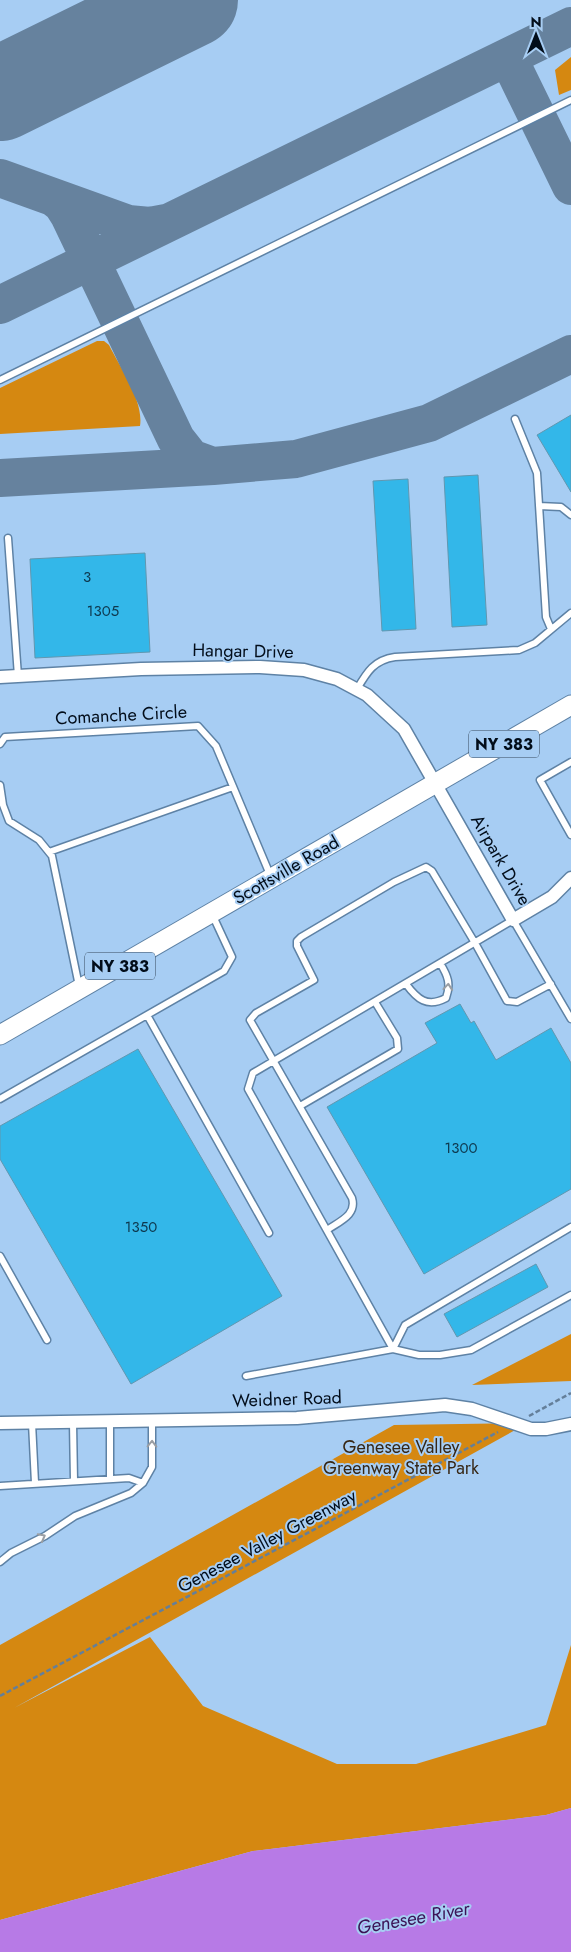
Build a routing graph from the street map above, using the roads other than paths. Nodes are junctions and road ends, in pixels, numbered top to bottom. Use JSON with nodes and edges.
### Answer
{"nodes":[{"id":1,"x":571,"y":100,"type":"edge"},
{"id":2,"x":0,"y":380,"type":"edge"},
{"id":3,"x":516,"y":419,"type":"dead end"},
{"id":4,"x":539,"y":506,"type":"junction"},
{"id":5,"x":571,"y":515,"type":"edge"},
{"id":6,"x":8,"y":538,"type":"dead end"},
{"id":7,"x":571,"y":613,"type":"edge"},
{"id":8,"x":551,"y":629,"type":"junction"},
{"id":9,"x":18,"y":676,"type":"junction"},
{"id":10,"x":0,"y":677,"type":"edge"},
{"id":11,"x":357,"y":689,"type":"junction"},
{"id":12,"x":571,"y":704,"type":"edge"},
{"id":13,"x":0,"y":744,"type":"edge"},
{"id":14,"x":571,"y":762,"type":"edge"},
{"id":15,"x":436,"y":783,"type":"junction"},
{"id":16,"x":0,"y":784,"type":"edge"},
{"id":17,"x":233,"y":787,"type":"junction"},
{"id":18,"x":571,"y":835,"type":"edge"},
{"id":19,"x":49,"y":852,"type":"junction"},
{"id":20,"x":271,"y":878,"type":"junction"},
{"id":21,"x":571,"y":878,"type":"edge"},
{"id":22,"x":211,"y":913,"type":"junction"},
{"id":23,"x":514,"y":920,"type":"junction"},
{"id":24,"x":475,"y":943,"type":"junction"},
{"id":25,"x":440,"y":963,"type":"junction"},
{"id":26,"x":406,"y":984,"type":"junction"},
{"id":27,"x":551,"y":984,"type":"junction"},
{"id":28,"x":80,"y":989,"type":"junction"},
{"id":29,"x":375,"y":1002,"type":"junction"},
{"id":30,"x":147,"y":1015,"type":"junction"},
{"id":31,"x":571,"y":1019,"type":"edge"},
{"id":32,"x":0,"y":1035,"type":"edge"},
{"id":33,"x":273,"y":1062,"type":"junction"},
{"id":34,"x":0,"y":1099,"type":"edge"},
{"id":35,"x":300,"y":1106,"type":"junction"},
{"id":36,"x":571,"y":1227,"type":"edge"},
{"id":37,"x":327,"y":1230,"type":"junction"},
{"id":38,"x":268,"y":1234,"type":"dead end"},
{"id":39,"x":0,"y":1256,"type":"edge"},
{"id":40,"x":571,"y":1295,"type":"edge"},
{"id":41,"x":47,"y":1340,"type":"dead end"},
{"id":42,"x":393,"y":1348,"type":"junction"},
{"id":43,"x":246,"y":1376,"type":"dead end"},
{"id":44,"x":152,"y":1421,"type":"junction"},
{"id":45,"x":74,"y":1422,"type":"junction"},
{"id":46,"x":110,"y":1422,"type":"junction"},
{"id":47,"x":0,"y":1423,"type":"edge"},
{"id":48,"x":32,"y":1424,"type":"junction"},
{"id":49,"x":571,"y":1424,"type":"edge"},
{"id":50,"x":0,"y":1479,"type":"edge"},
{"id":51,"x":110,"y":1479,"type":"junction"},
{"id":52,"x":74,"y":1481,"type":"junction"},
{"id":53,"x":35,"y":1483,"type":"junction"},
{"id":54,"x":143,"y":1483,"type":"junction"},
{"id":55,"x":0,"y":1486,"type":"edge"},
{"id":56,"x":0,"y":1562,"type":"edge"}],
"edges":[{"from":1,"to":2,"type":"lane"},
{"from":3,"to":4,"type":"lane"},
{"from":4,"to":5,"type":"lane"},
{"from":4,"to":8,"type":"lane"},
{"from":6,"to":9,"type":"lane"},
{"from":7,"to":8,"type":"lane"},
{"from":8,"to":11,"type":"lane"},
{"from":9,"to":10,"type":"street","name":"Hangar Drive"},
{"from":9,"to":11,"type":"street","name":"Hangar Drive"},
{"from":11,"to":15,"type":"street","name":"Hangar Drive"},
{"from":12,"to":15,"type":"main road","name":"Scottsville Road","number":"NY 383"},
{"from":13,"to":17,"type":"lane","name":"Comanche Circle"},
{"from":14,"to":18,"type":"lane"},
{"from":15,"to":20,"type":"main road","name":"Scottsville Road","number":"NY 383"},
{"from":15,"to":23,"type":"street","name":"Airpark Drive"},
{"from":16,"to":19,"type":"lane"},
{"from":17,"to":19,"type":"lane"},
{"from":17,"to":20,"type":"lane","name":"Comanche Circle"},
{"from":19,"to":28,"type":"lane"},
{"from":20,"to":22,"type":"main road","name":"Scottsville Road","number":"NY 383"},
{"from":21,"to":23,"type":"street","name":"Airpark Drive"},
{"from":22,"to":28,"type":"main road","name":"Scottsville Road","number":"NY 383"},
{"from":22,"to":30,"type":"lane"},
{"from":23,"to":24,"type":"lane"},
{"from":23,"to":27,"type":"lane"},
{"from":24,"to":25,"type":"lane"},
{"from":24,"to":27,"type":"lane"},
{"from":24,"to":33,"type":"lane"},
{"from":25,"to":26,"type":"lane"},
{"from":26,"to":25,"type":"lane","one_way":true},
{"from":26,"to":29,"type":"lane"},
{"from":27,"to":31,"type":"lane"},
{"from":28,"to":32,"type":"main road","name":"Scottsville Road","number":"NY 383"},
{"from":29,"to":33,"type":"lane"},
{"from":29,"to":35,"type":"lane"},
{"from":30,"to":34,"type":"lane"},
{"from":30,"to":38,"type":"lane"},
{"from":33,"to":35,"type":"lane"},
{"from":33,"to":37,"type":"lane"},
{"from":35,"to":37,"type":"lane"},
{"from":36,"to":42,"type":"lane"},
{"from":37,"to":42,"type":"lane"},
{"from":39,"to":41,"type":"lane"},
{"from":40,"to":42,"type":"lane"},
{"from":42,"to":43,"type":"lane"},
{"from":44,"to":46,"type":"street","name":"Weidner Road"},
{"from":44,"to":49,"type":"street","name":"Weidner Road"},
{"from":54,"to":44,"type":"lane","one_way":true},
{"from":45,"to":46,"type":"street","name":"Weidner Road"},
{"from":45,"to":48,"type":"street","name":"Weidner Road"},
{"from":45,"to":52,"type":"lane"},
{"from":46,"to":51,"type":"lane"},
{"from":47,"to":48,"type":"street","name":"Weidner Road"},
{"from":48,"to":53,"type":"lane"},
{"from":50,"to":55,"type":"lane"},
{"from":51,"to":52,"type":"lane"},
{"from":51,"to":54,"type":"lane"},
{"from":52,"to":53,"type":"lane"},
{"from":53,"to":55,"type":"lane"},
{"from":56,"to":54,"type":"lane","one_way":true}]}
